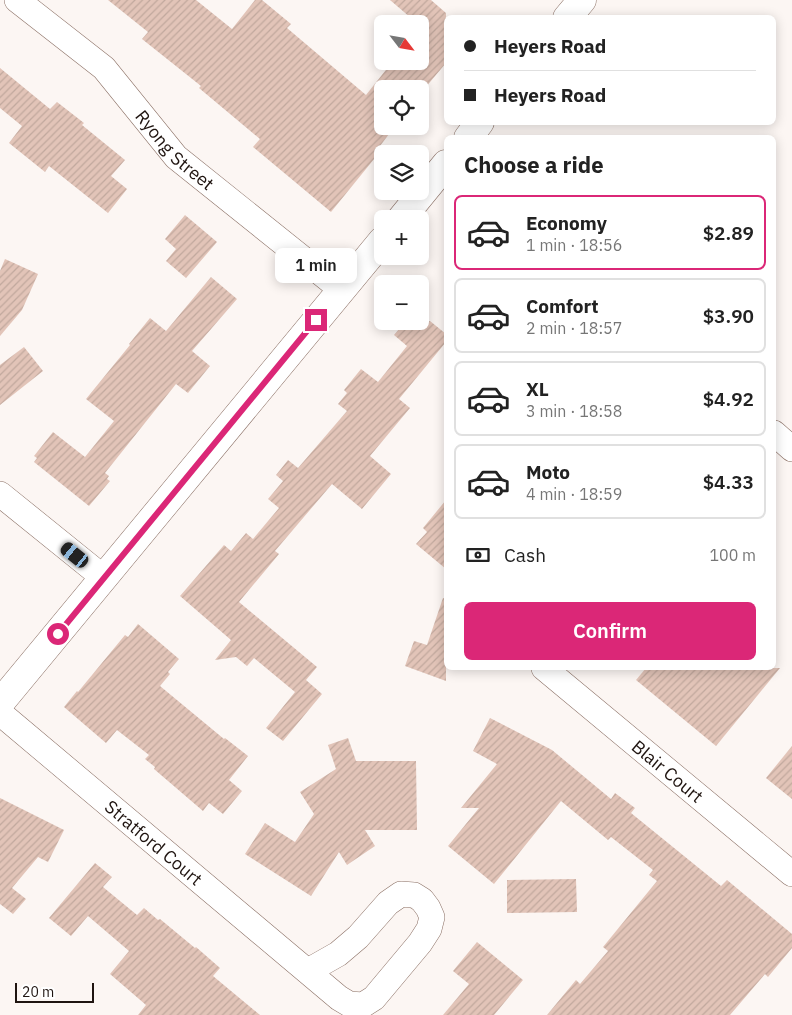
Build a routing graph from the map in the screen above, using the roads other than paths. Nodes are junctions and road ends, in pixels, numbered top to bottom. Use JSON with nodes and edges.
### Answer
{"nodes":[{"id":1,"x":582,"y":0,"type":"edge"},
{"id":2,"x":33,"y":5,"type":"edge"},
{"id":3,"x":570,"y":15,"type":"edge"},
{"id":4,"x":444,"y":166,"type":"edge"},
{"id":5,"x":408,"y":210,"type":"edge"},
{"id":6,"x":374,"y":251,"type":"edge"},
{"id":7,"x":342,"y":290,"type":"junction"},
{"id":8,"x":776,"y":435,"type":"edge"},
{"id":9,"x":792,"y":449,"type":"edge"},
{"id":10,"x":0,"y":494,"type":"edge"},
{"id":11,"x":104,"y":578,"type":"junction"},
{"id":12,"x":546,"y":670,"type":"edge"},
{"id":13,"x":0,"y":703,"type":"edge"},
{"id":14,"x":0,"y":714,"type":"edge"},
{"id":15,"x":792,"y":874,"type":"edge"},
{"id":16,"x":308,"y":971,"type":"junction"}],
"edges":[{"from":1,"to":3,"type":"street"},
{"from":2,"to":7,"type":"street","name":"Ryong Street"},
{"from":4,"to":5,"type":"street"},
{"from":6,"to":7,"type":"street"},
{"from":7,"to":11,"type":"street"},
{"from":8,"to":9,"type":"street"},
{"from":10,"to":11,"type":"street"},
{"from":11,"to":13,"type":"street"},
{"from":12,"to":15,"type":"street","name":"Blair Court"},
{"from":14,"to":16,"type":"street","name":"Stratford Court"},
{"from":16,"to":16,"type":"street","name":"Stratford Court"}]}
